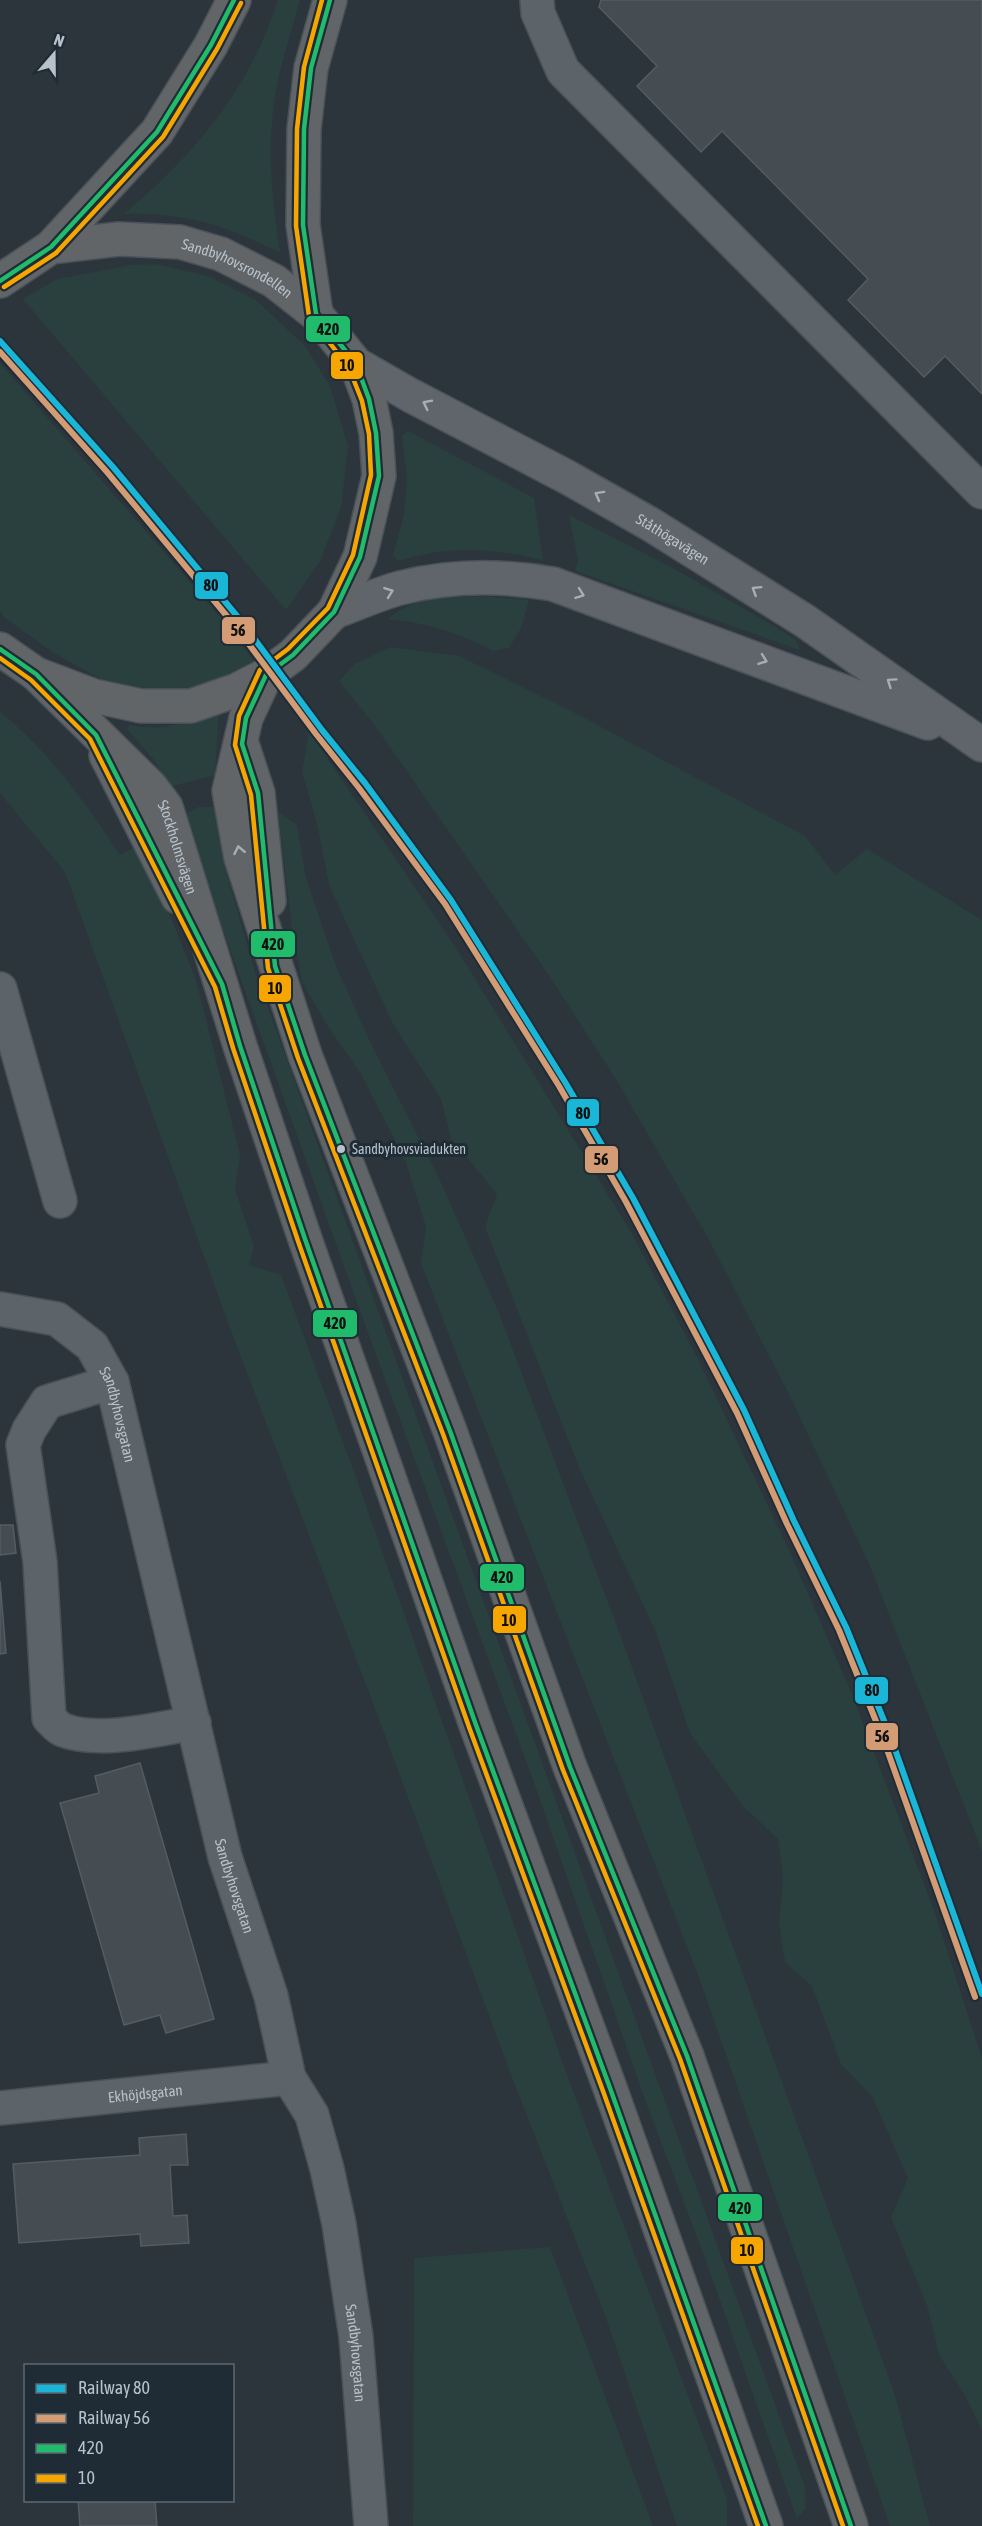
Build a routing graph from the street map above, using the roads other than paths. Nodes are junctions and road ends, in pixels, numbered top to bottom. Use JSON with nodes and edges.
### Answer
{"nodes":[{"id":1,"x":234,"y":0,"type":"edge"},
{"id":2,"x":330,"y":0,"type":"edge"},
{"id":3,"x":537,"y":0,"type":"edge"},
{"id":4,"x":51,"y":247,"type":"junction"},
{"id":5,"x":0,"y":281,"type":"edge"},
{"id":6,"x":316,"y":314,"type":"junction"},
{"id":7,"x":356,"y":364,"type":"junction"},
{"id":8,"x":982,"y":492,"type":"edge"},
{"id":9,"x":334,"y":612,"type":"junction"},
{"id":10,"x":0,"y":650,"type":"edge"},
{"id":11,"x":36,"y":674,"type":"junction"},
{"id":12,"x":266,"y":675,"type":"junction"},
{"id":13,"x":977,"y":743,"type":"edge"},
{"id":14,"x":0,"y":989,"type":"edge"},
{"id":15,"x":60,"y":1200,"type":"dead end"},
{"id":16,"x":0,"y":1309,"type":"edge"},
{"id":17,"x":112,"y":1382,"type":"junction"},
{"id":18,"x":194,"y":1723,"type":"junction"},
{"id":19,"x":289,"y":2078,"type":"junction"},
{"id":20,"x":0,"y":2108,"type":"edge"},
{"id":21,"x":371,"y":2526,"type":"edge"},
{"id":22,"x":766,"y":2526,"type":"edge"},
{"id":23,"x":851,"y":2526,"type":"edge"}],
"edges":[{"from":1,"to":4,"type":"highway"},
{"from":2,"to":6,"type":"highway"},
{"from":3,"to":8,"type":"street"},
{"from":4,"to":5,"type":"highway","name":"Sandbyhovsrondellen"},
{"from":4,"to":6,"type":"highway","name":"Sandbyhovsrondellen"},
{"from":6,"to":7,"type":"highway","name":"Sandbyhovsrondellen"},
{"from":7,"to":9,"type":"highway","name":"Sandbyhovsrondellen"},
{"from":13,"to":7,"type":"main road","name":"Ståthögavägen","one_way":true},
{"from":9,"to":12,"type":"highway","name":"Sandbyhovsrondellen"},
{"from":9,"to":13,"type":"main road","name":"Ståthögavägen","one_way":true},
{"from":10,"to":11,"type":"highway","name":"Sandbyhovsrondellen"},
{"from":11,"to":12,"type":"highway","name":"Sandbyhovsrondellen"},
{"from":11,"to":22,"type":"highway","name":"Stockholmsvägen"},
{"from":23,"to":12,"type":"highway","one_way":true},
{"from":14,"to":15,"type":"street"},
{"from":16,"to":17,"type":"street","name":"Sandbyhovsgatan"},
{"from":17,"to":18,"type":"street","name":"Sandbyhovsgatan"},
{"from":17,"to":18,"type":"street"},
{"from":18,"to":19,"type":"street","name":"Sandbyhovsgatan"},
{"from":19,"to":20,"type":"street","name":"Ekhöjdsgatan"},
{"from":19,"to":21,"type":"street","name":"Sandbyhovsgatan"}]}
